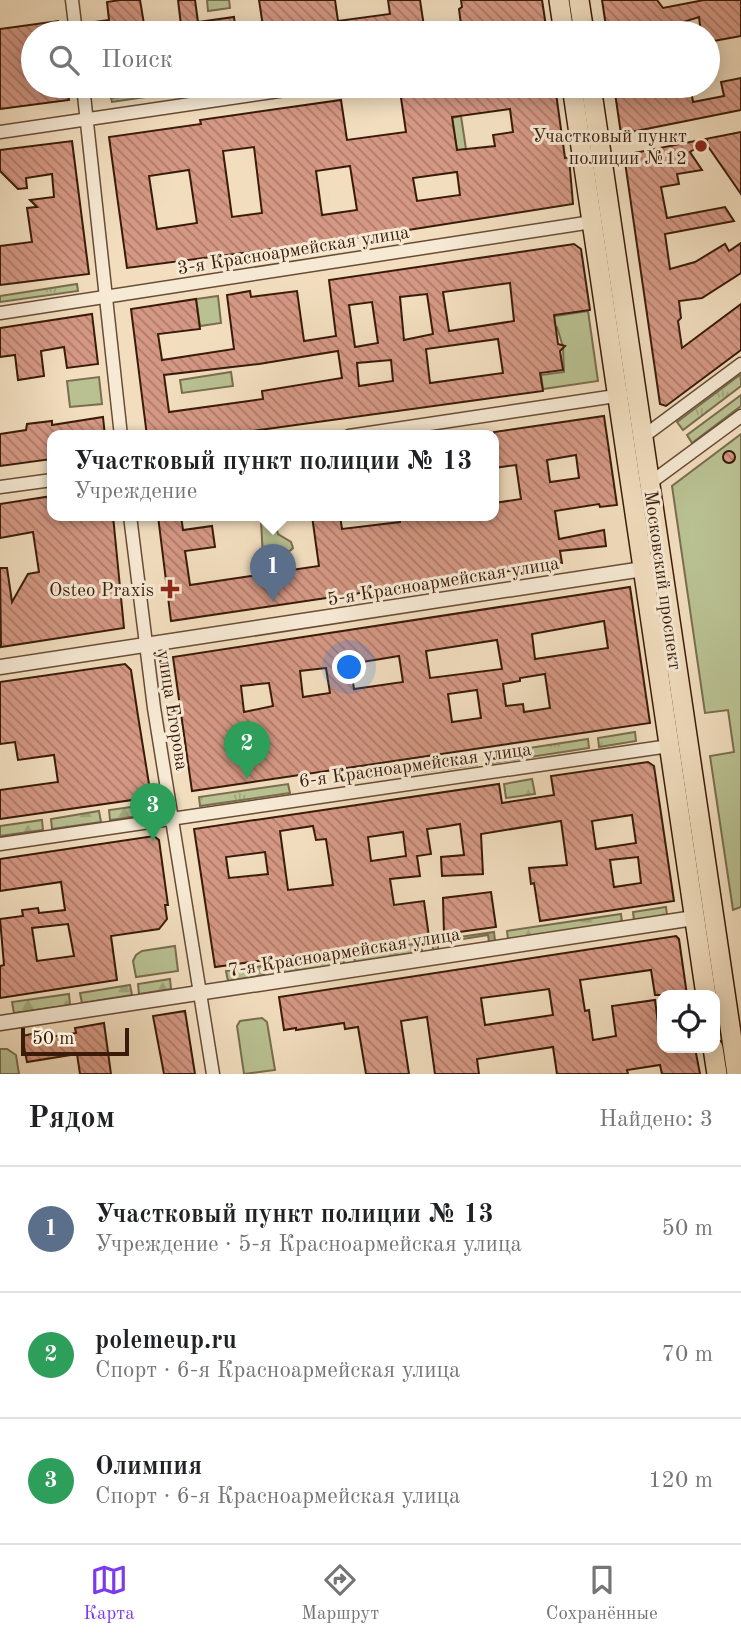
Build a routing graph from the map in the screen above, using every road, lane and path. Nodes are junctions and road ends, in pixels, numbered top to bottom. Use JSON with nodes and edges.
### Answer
{"nodes":[{"id":1,"x":72,"y":0,"type":"edge"},
{"id":2,"x":559,"y":0,"type":"edge"},
{"id":3,"x":579,"y":0,"type":"edge"},
{"id":4,"x":75,"y":21,"type":"edge"},
{"id":5,"x":562,"y":21,"type":"edge"},
{"id":6,"x":582,"y":21,"type":"edge"},
{"id":7,"x":85,"y":98,"type":"edge"},
{"id":8,"x":231,"y":98,"type":"edge"},
{"id":9,"x":574,"y":98,"type":"edge"},
{"id":10,"x":592,"y":98,"type":"edge"},
{"id":11,"x":88,"y":119,"type":"junction"},
{"id":12,"x":0,"y":132,"type":"edge"},
{"id":13,"x":592,"y":222,"type":"junction"},
{"id":14,"x":107,"y":297,"type":"junction"},
{"id":15,"x":0,"y":313,"type":"edge"},
{"id":16,"x":741,"y":364,"type":"edge"},
{"id":17,"x":627,"y":394,"type":"junction"},
{"id":18,"x":741,"y":416,"type":"edge"},
{"id":19,"x":120,"y":430,"type":"edge"},
{"id":20,"x":389,"y":430,"type":"edge"},
{"id":21,"x":643,"y":437,"type":"junction"},
{"id":22,"x":625,"y":450,"type":"junction"},
{"id":23,"x":47,"y":481,"type":"edge"},
{"id":24,"x":650,"y":483,"type":"junction"},
{"id":25,"x":0,"y":487,"type":"edge"},
{"id":26,"x":131,"y":521,"type":"edge"},
{"id":27,"x":643,"y":569,"type":"junction"},
{"id":28,"x":145,"y":645,"type":"junction"},
{"id":29,"x":0,"y":667,"type":"edge"},
{"id":30,"x":669,"y":746,"type":"junction"},
{"id":31,"x":172,"y":818,"type":"junction"},
{"id":32,"x":0,"y":844,"type":"edge"},
{"id":33,"x":694,"y":918,"type":"junction"},
{"id":34,"x":705,"y":990,"type":"edge"},
{"id":35,"x":200,"y":993,"type":"junction"},
{"id":36,"x":0,"y":1023,"type":"edge"},
{"id":37,"x":714,"y":1053,"type":"edge"},
{"id":38,"x":213,"y":1074,"type":"edge"},
{"id":39,"x":717,"y":1074,"type":"edge"},
{"id":40,"x":739,"y":1074,"type":"edge"}],
"edges":[{"from":1,"to":4,"type":"street"},
{"from":2,"to":5,"type":"main road"},
{"from":3,"to":6,"type":"main road"},
{"from":7,"to":11,"type":"street"},
{"from":8,"to":11,"type":"street"},
{"from":9,"to":13,"type":"main road","name":"Московский проспект"},
{"from":10,"to":17,"type":"main road","name":"Московский проспект"},
{"from":11,"to":12,"type":"street"},
{"from":11,"to":14,"type":"street"},
{"from":13,"to":14,"type":"street","name":"3-я Красноармейская улица"},
{"from":13,"to":17,"type":"main road","name":"Московский проспект"},
{"from":14,"to":15,"type":"street","name":"3-я Красноармейская улица"},
{"from":14,"to":19,"type":"street"},
{"from":16,"to":21,"type":"street"},
{"from":17,"to":20,"type":"street"},
{"from":17,"to":21,"type":"main road","name":"Московский проспект"},
{"from":17,"to":22,"type":"main road","name":"Московский проспект"},
{"from":18,"to":24,"type":"street"},
{"from":21,"to":22,"type":"street"},
{"from":21,"to":24,"type":"main road","name":"Московский проспект"},
{"from":22,"to":27,"type":"main road","name":"Московский проспект"},
{"from":23,"to":25,"type":"street"},
{"from":24,"to":40,"type":"main road","name":"Московский проспект"},
{"from":26,"to":28,"type":"street","name":"улица Егорова"},
{"from":27,"to":28,"type":"street","name":"5-я Красноармейская улица"},
{"from":27,"to":30,"type":"main road","name":"Московский проспект"},
{"from":28,"to":29,"type":"street","name":"5-я Красноармейская улица"},
{"from":28,"to":31,"type":"street","name":"улица Егорова"},
{"from":30,"to":31,"type":"street","name":"6-я Красноармейская улица"},
{"from":30,"to":33,"type":"main road","name":"Московский проспект"},
{"from":31,"to":32,"type":"street","name":"6-я Красноармейская улица"},
{"from":31,"to":35,"type":"street","name":"улица Егорова"},
{"from":33,"to":34,"type":"main road","name":"Московский проспект"},
{"from":33,"to":35,"type":"street","name":"7-я Красноармейская улица"},
{"from":35,"to":36,"type":"street","name":"7-я Красноармейская улица"},
{"from":35,"to":38,"type":"street","name":"улица Егорова"},
{"from":37,"to":39,"type":"main road"}]}
